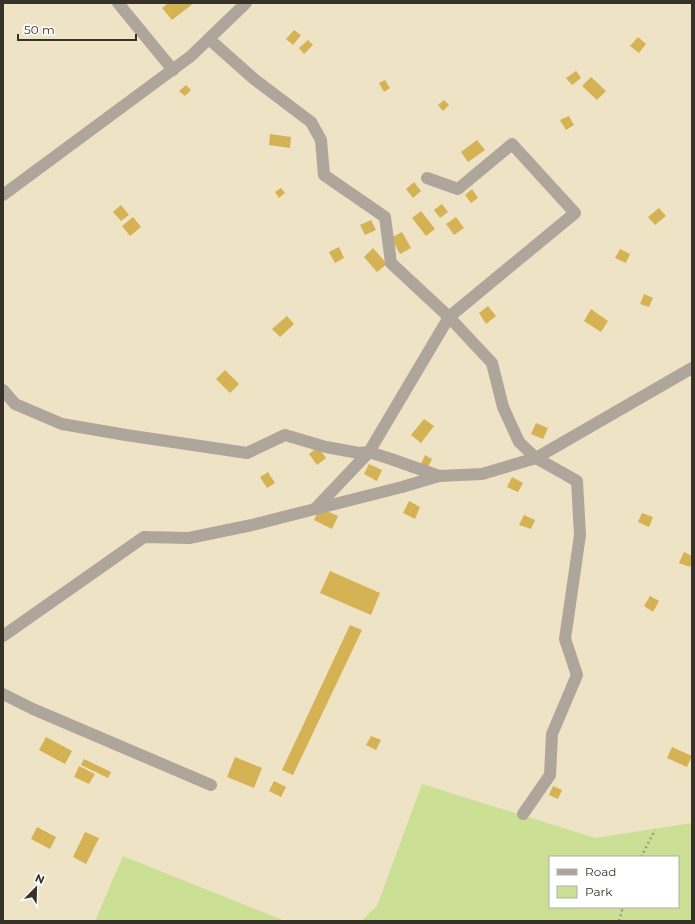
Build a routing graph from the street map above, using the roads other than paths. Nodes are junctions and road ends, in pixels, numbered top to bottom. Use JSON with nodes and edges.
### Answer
{"nodes":[{"id":1,"x":118,"y":3,"type":"edge"},
{"id":2,"x":246,"y":3,"type":"edge"},
{"id":3,"x":209,"y":39,"type":"junction"},
{"id":4,"x":173,"y":70,"type":"junction"},
{"id":5,"x":427,"y":178,"type":"dead end"},
{"id":6,"x":3,"y":195,"type":"edge"},
{"id":7,"x":449,"y":317,"type":"junction"},
{"id":8,"x":692,"y":368,"type":"edge"},
{"id":9,"x":3,"y":390,"type":"edge"},
{"id":10,"x":369,"y":452,"type":"junction"},
{"id":11,"x":536,"y":458,"type":"junction"},
{"id":12,"x":438,"y":476,"type":"junction"},
{"id":13,"x":315,"y":509,"type":"junction"},
{"id":14,"x":3,"y":636,"type":"edge"},
{"id":15,"x":3,"y":694,"type":"edge"},
{"id":16,"x":211,"y":785,"type":"dead end"},
{"id":17,"x":523,"y":814,"type":"dead end"}],
"edges":[{"from":1,"to":4,"type":"street"},
{"from":2,"to":3,"type":"street"},
{"from":3,"to":4,"type":"street"},
{"from":3,"to":7,"type":"street"},
{"from":4,"to":6,"type":"street"},
{"from":5,"to":7,"type":"street"},
{"from":7,"to":10,"type":"street"},
{"from":7,"to":11,"type":"street"},
{"from":8,"to":11,"type":"street"},
{"from":9,"to":10,"type":"street"},
{"from":10,"to":12,"type":"street"},
{"from":10,"to":13,"type":"street"},
{"from":11,"to":12,"type":"street"},
{"from":11,"to":17,"type":"street"},
{"from":12,"to":13,"type":"street"},
{"from":13,"to":14,"type":"street"},
{"from":15,"to":16,"type":"street"}]}
